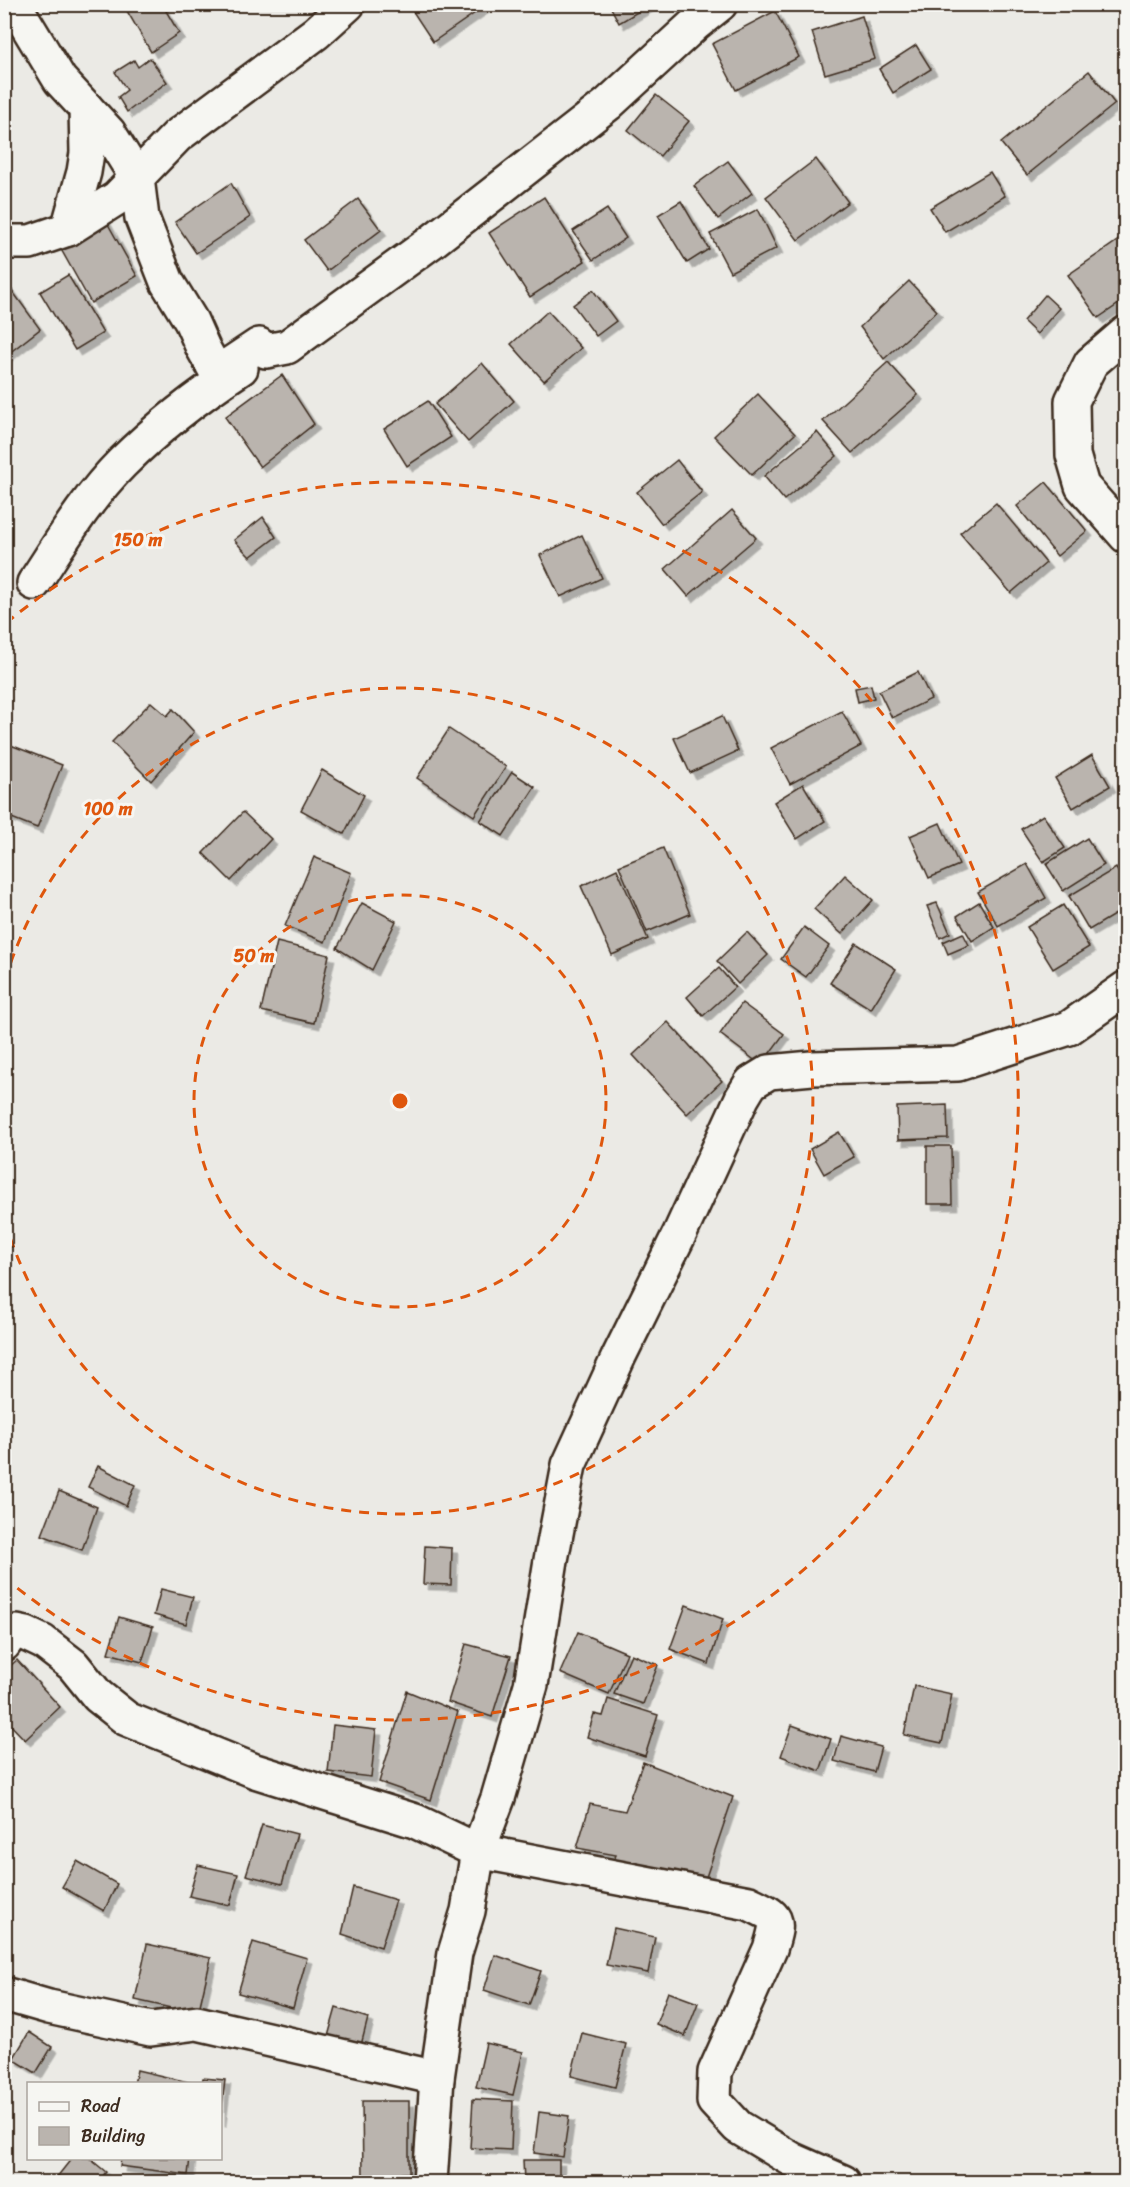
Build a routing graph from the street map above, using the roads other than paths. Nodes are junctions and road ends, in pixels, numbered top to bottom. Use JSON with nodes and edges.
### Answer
{"nodes":[{"id":1,"x":14,"y":4,"type":"edge"},
{"id":2,"x":348,"y":4,"type":"edge"},
{"id":3,"x":720,"y":4,"type":"edge"},
{"id":4,"x":86,"y":108,"type":"junction"},
{"id":5,"x":137,"y":178,"type":"junction"},
{"id":6,"x":68,"y":228,"type":"junction"},
{"id":7,"x":4,"y":242,"type":"edge"},
{"id":8,"x":1125,"y":333,"type":"edge"},
{"id":9,"x":266,"y":351,"type":"junction"},
{"id":10,"x":1125,"y":537,"type":"edge"},
{"id":11,"x":34,"y":583,"type":"dead end"},
{"id":12,"x":1125,"y":988,"type":"edge"},
{"id":13,"x":4,"y":1644,"type":"edge"},
{"id":14,"x":478,"y":1851,"type":"junction"},
{"id":15,"x":4,"y":1994,"type":"edge"},
{"id":16,"x":437,"y":2078,"type":"junction"},
{"id":17,"x":430,"y":2182,"type":"edge"},
{"id":18,"x":843,"y":2182,"type":"edge"}],
"edges":[{"from":1,"to":4,"type":"street"},
{"from":2,"to":5,"type":"street"},
{"from":3,"to":9,"type":"street"},
{"from":4,"to":5,"type":"street"},
{"from":4,"to":6,"type":"street"},
{"from":5,"to":6,"type":"street"},
{"from":5,"to":9,"type":"street"},
{"from":6,"to":7,"type":"street"},
{"from":8,"to":10,"type":"street"},
{"from":9,"to":11,"type":"street"},
{"from":12,"to":14,"type":"street"},
{"from":13,"to":14,"type":"street"},
{"from":14,"to":16,"type":"street"},
{"from":14,"to":18,"type":"street"},
{"from":15,"to":16,"type":"street"},
{"from":16,"to":17,"type":"street"}]}
